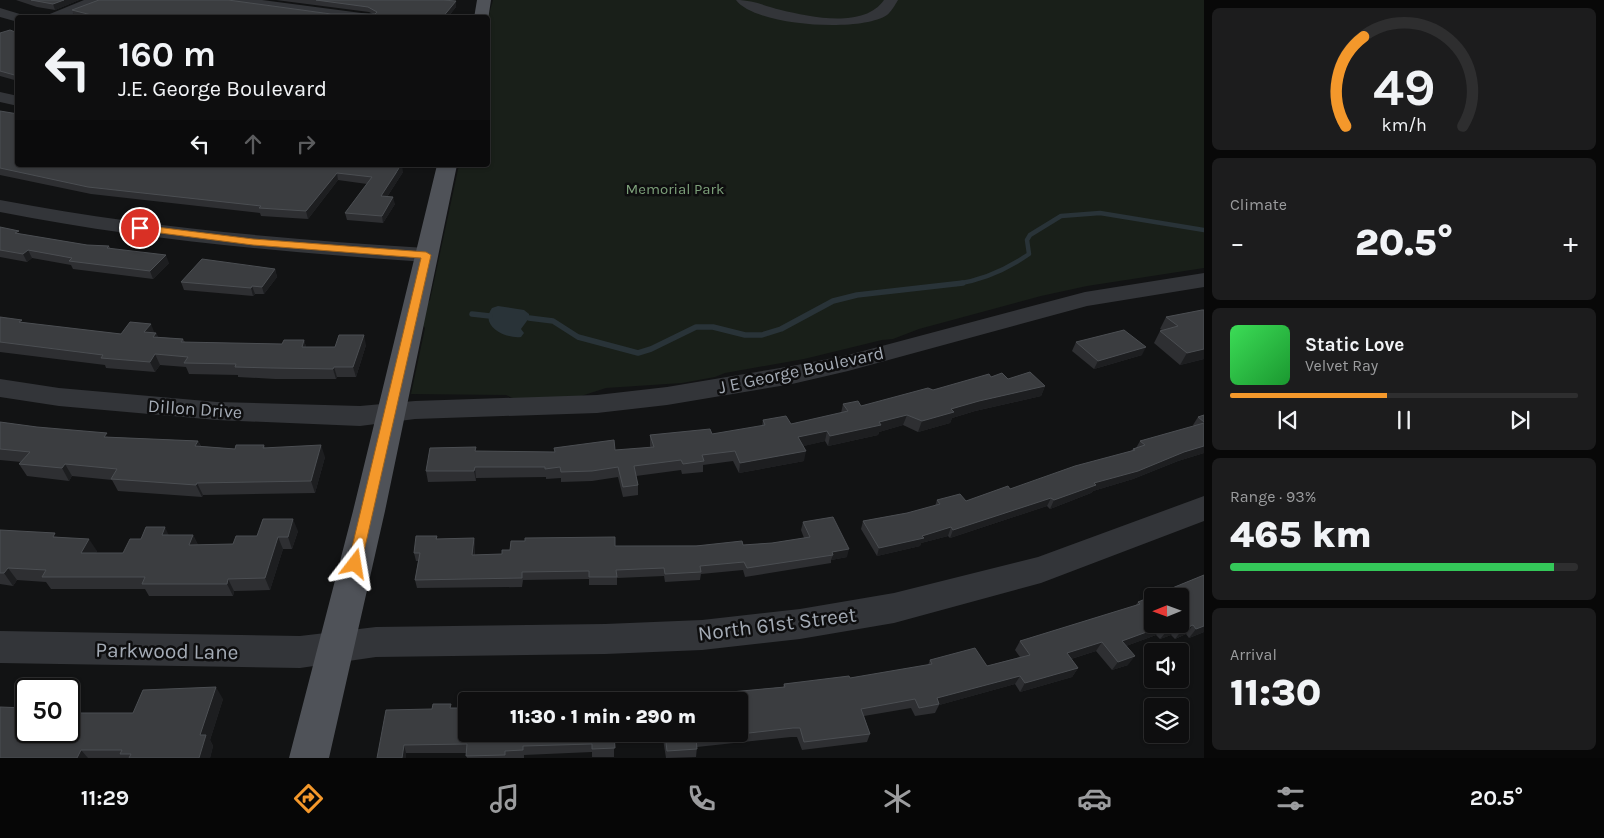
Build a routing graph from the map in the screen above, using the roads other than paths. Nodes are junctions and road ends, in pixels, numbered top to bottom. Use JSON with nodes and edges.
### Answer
{"nodes":[{"id":1,"x":97,"y":0,"type":"edge"},
{"id":2,"x":230,"y":0,"type":"edge"},
{"id":3,"x":484,"y":0,"type":"edge"},
{"id":4,"x":743,"y":0,"type":"edge"},
{"id":5,"x":891,"y":0,"type":"edge"},
{"id":6,"x":0,"y":12,"type":"edge"},
{"id":7,"x":55,"y":15,"type":"edge"},
{"id":8,"x":346,"y":15,"type":"edge"},
{"id":9,"x":481,"y":15,"type":"edge"},
{"id":10,"x":15,"y":17,"type":"edge"},
{"id":11,"x":0,"y":97,"type":"edge"},
{"id":12,"x":15,"y":100,"type":"edge"},
{"id":13,"x":447,"y":167,"type":"edge"},
{"id":14,"x":0,"y":206,"type":"edge"},
{"id":15,"x":426,"y":255,"type":"junction"},
{"id":16,"x":1204,"y":280,"type":"edge"},
{"id":17,"x":0,"y":388,"type":"edge"},
{"id":18,"x":391,"y":413,"type":"junction"},
{"id":19,"x":1204,"y":508,"type":"edge"},
{"id":20,"x":0,"y":647,"type":"edge"},
{"id":21,"x":334,"y":647,"type":"junction"},
{"id":22,"x":309,"y":758,"type":"edge"}],
"edges":[{"from":1,"to":7,"type":"street"},
{"from":2,"to":8,"type":"street"},
{"from":3,"to":9,"type":"main road"},
{"from":4,"to":5,"type":"street"},
{"from":6,"to":10,"type":"street"},
{"from":11,"to":12,"type":"street"},
{"from":13,"to":15,"type":"main road"},
{"from":14,"to":15,"type":"street"},
{"from":15,"to":18,"type":"main road"},
{"from":16,"to":18,"type":"street","name":"J E George Boulevard"},
{"from":17,"to":18,"type":"street","name":"Dillon Drive"},
{"from":18,"to":21,"type":"main road"},
{"from":19,"to":21,"type":"street","name":"North 61st Street"},
{"from":20,"to":21,"type":"street","name":"Parkwood Lane"},
{"from":21,"to":22,"type":"main road"}]}
